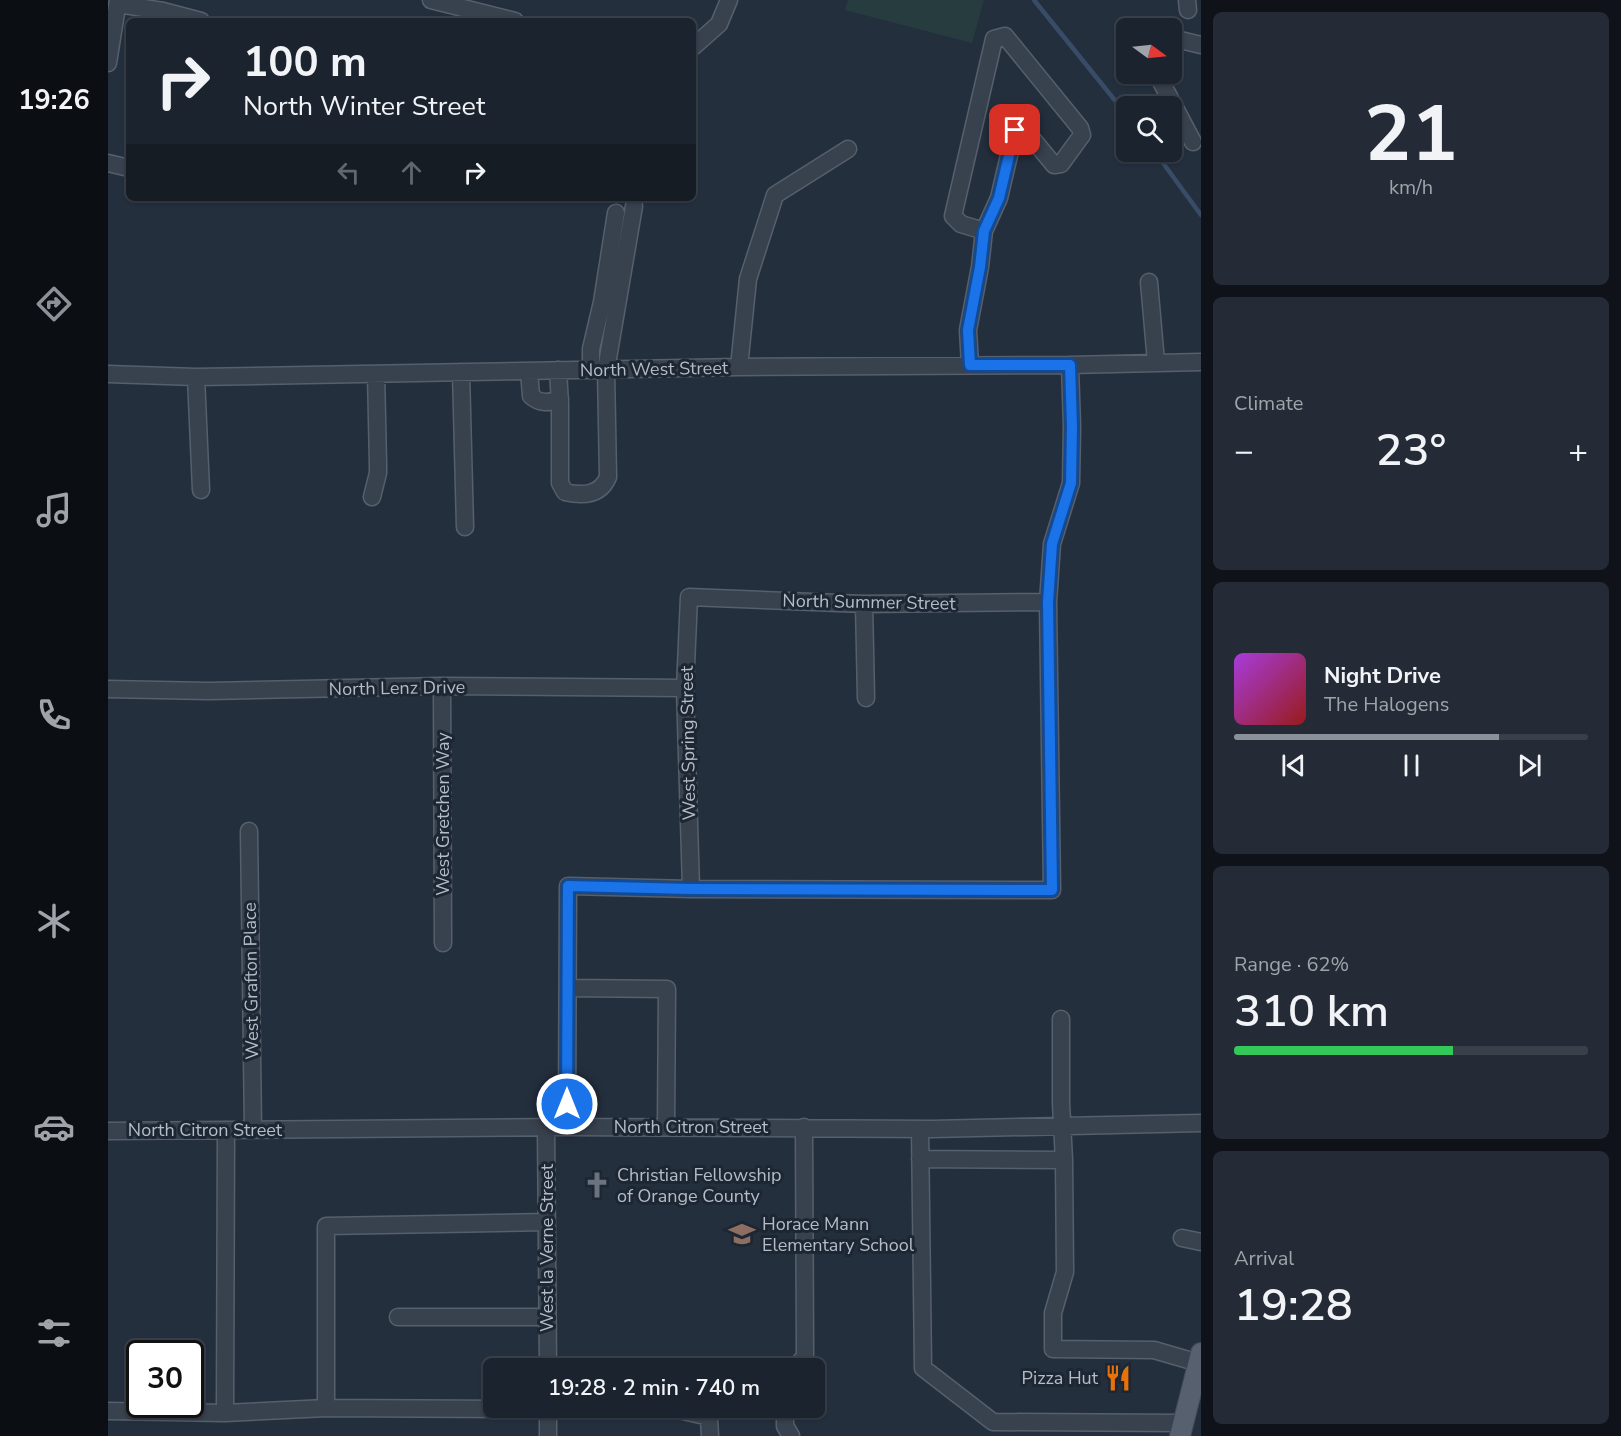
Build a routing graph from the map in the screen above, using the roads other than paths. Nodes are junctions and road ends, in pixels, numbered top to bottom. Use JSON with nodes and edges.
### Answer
{"nodes":[{"id":1,"x":431,"y":0,"type":"edge"},
{"id":2,"x":729,"y":0,"type":"edge"},
{"id":3,"x":118,"y":2,"type":"edge"},
{"id":4,"x":190,"y":18,"type":"edge"},
{"id":5,"x":503,"y":18,"type":"edge"},
{"id":6,"x":1182,"y":40,"type":"edge"},
{"id":7,"x":696,"y":44,"type":"edge"},
{"id":8,"x":1201,"y":45,"type":"edge"},
{"id":9,"x":108,"y":63,"type":"edge"},
{"id":10,"x":1162,"y":84,"type":"edge"},
{"id":11,"x":1193,"y":142,"type":"dead end"},
{"id":12,"x":848,"y":149,"type":"dead end"},
{"id":13,"x":108,"y":163,"type":"edge"},
{"id":14,"x":126,"y":167,"type":"edge"},
{"id":15,"x":634,"y":206,"type":"dead end"},
{"id":16,"x":616,"y":213,"type":"dead end"},
{"id":17,"x":984,"y":231,"type":"junction"},
{"id":18,"x":1149,"y":282,"type":"dead end"},
{"id":19,"x":1155,"y":362,"type":"junction"},
{"id":20,"x":1201,"y":362,"type":"edge"},
{"id":21,"x":970,"y":365,"type":"junction"},
{"id":22,"x":1070,"y":365,"type":"junction"},
{"id":23,"x":739,"y":367,"type":"junction"},
{"id":24,"x":558,"y":370,"type":"junction"},
{"id":25,"x":598,"y":370,"type":"junction"},
{"id":26,"x":529,"y":371,"type":"junction"},
{"id":27,"x":461,"y":372,"type":"junction"},
{"id":28,"x":108,"y":374,"type":"edge"},
{"id":29,"x":376,"y":374,"type":"junction"},
{"id":30,"x":196,"y":377,"type":"junction"},
{"id":31,"x":560,"y":399,"type":"junction"},
{"id":32,"x":201,"y":490,"type":"dead end"},
{"id":33,"x":372,"y":497,"type":"dead end"},
{"id":34,"x":465,"y":527,"type":"dead end"},
{"id":35,"x":689,"y":597,"type":"joint"},
{"id":36,"x":1048,"y":602,"type":"junction"},
{"id":37,"x":864,"y":604,"type":"junction"},
{"id":38,"x":442,"y":686,"type":"junction"},
{"id":39,"x":685,"y":688,"type":"junction"},
{"id":40,"x":108,"y":689,"type":"edge"},
{"id":41,"x":866,"y":698,"type":"dead end"},
{"id":42,"x":249,"y":831,"type":"dead end"},
{"id":43,"x":691,"y":889,"type":"junction"},
{"id":44,"x":443,"y":943,"type":"dead end"},
{"id":45,"x":568,"y":988,"type":"junction"},
{"id":46,"x":1061,"y":1019,"type":"dead end"},
{"id":47,"x":1201,"y":1123,"type":"edge"},
{"id":48,"x":546,"y":1127,"type":"junction"},
{"id":49,"x":567,"y":1127,"type":"junction"},
{"id":50,"x":666,"y":1127,"type":"junction"},
{"id":51,"x":804,"y":1127,"type":"junction"},
{"id":52,"x":1063,"y":1127,"type":"junction"},
{"id":53,"x":920,"y":1129,"type":"junction"},
{"id":54,"x":226,"y":1130,"type":"junction"},
{"id":55,"x":253,"y":1130,"type":"junction"},
{"id":56,"x":108,"y":1131,"type":"edge"},
{"id":57,"x":920,"y":1159,"type":"junction"},
{"id":58,"x":1064,"y":1160,"type":"junction"},
{"id":59,"x":547,"y":1222,"type":"junction"},
{"id":60,"x":1182,"y":1238,"type":"dead end"},
{"id":61,"x":1201,"y":1242,"type":"edge"},
{"id":62,"x":398,"y":1317,"type":"dead end"},
{"id":63,"x":547,"y":1317,"type":"junction"},
{"id":64,"x":548,"y":1358,"type":"edge"},
{"id":65,"x":800,"y":1358,"type":"edge"},
{"id":66,"x":1200,"y":1358,"type":"edge"},
{"id":67,"x":326,"y":1408,"type":"junction"},
{"id":68,"x":483,"y":1408,"type":"edge"},
{"id":69,"x":108,"y":1411,"type":"edge"},
{"id":70,"x":225,"y":1413,"type":"junction"},
{"id":71,"x":548,"y":1418,"type":"edge"},
{"id":72,"x":708,"y":1418,"type":"edge"},
{"id":73,"x":785,"y":1418,"type":"edge"},
{"id":74,"x":1181,"y":1430,"type":"edge"},
{"id":75,"x":548,"y":1436,"type":"edge"},
{"id":76,"x":710,"y":1436,"type":"edge"},
{"id":77,"x":791,"y":1436,"type":"edge"}],
"edges":[{"from":1,"to":5,"type":"street"},
{"from":2,"to":7,"type":"street"},
{"from":3,"to":4,"type":"street"},
{"from":3,"to":9,"type":"street"},
{"from":6,"to":8,"type":"street"},
{"from":10,"to":11,"type":"street"},
{"from":12,"to":23,"type":"street"},
{"from":13,"to":14,"type":"street"},
{"from":15,"to":25,"type":"street"},
{"from":16,"to":25,"type":"street"},
{"from":17,"to":17,"type":"street"},
{"from":17,"to":21,"type":"street"},
{"from":18,"to":19,"type":"street"},
{"from":19,"to":20,"type":"street","name":"North West Street"},
{"from":19,"to":22,"type":"street","name":"North West Street"},
{"from":21,"to":22,"type":"street","name":"North West Street"},
{"from":21,"to":23,"type":"street","name":"North West Street"},
{"from":22,"to":36,"type":"street"},
{"from":23,"to":25,"type":"street","name":"North West Street"},
{"from":24,"to":25,"type":"street","name":"North West Street"},
{"from":24,"to":26,"type":"street","name":"North West Street"},
{"from":24,"to":31,"type":"street"},
{"from":25,"to":31,"type":"street"},
{"from":26,"to":27,"type":"street","name":"North West Street"},
{"from":26,"to":31,"type":"street"},
{"from":27,"to":29,"type":"street","name":"North West Street"},
{"from":27,"to":34,"type":"street"},
{"from":28,"to":30,"type":"street","name":"North West Street"},
{"from":29,"to":30,"type":"street","name":"North West Street"},
{"from":29,"to":33,"type":"street"},
{"from":30,"to":32,"type":"street"},
{"from":35,"to":37,"type":"street","name":"North Summer Street"},
{"from":35,"to":39,"type":"street","name":"West Spring Street"},
{"from":36,"to":37,"type":"street","name":"North Summer Street"},
{"from":36,"to":43,"type":"street"},
{"from":37,"to":41,"type":"street"},
{"from":38,"to":39,"type":"street","name":"North Lenz Drive"},
{"from":38,"to":40,"type":"street","name":"North Lenz Drive"},
{"from":38,"to":44,"type":"street","name":"West Gretchen Way"},
{"from":39,"to":43,"type":"street","name":"West Spring Street"},
{"from":42,"to":55,"type":"street","name":"West Grafton Place"},
{"from":43,"to":45,"type":"street"},
{"from":45,"to":49,"type":"street"},
{"from":45,"to":50,"type":"street"},
{"from":46,"to":52,"type":"street"},
{"from":47,"to":52,"type":"street","name":"North Citron Street"},
{"from":48,"to":49,"type":"street","name":"North Citron Street"},
{"from":48,"to":55,"type":"street","name":"North Citron Street"},
{"from":48,"to":59,"type":"street","name":"West la Verne Street"},
{"from":49,"to":50,"type":"street","name":"North Citron Street"},
{"from":50,"to":51,"type":"street","name":"North Citron Street"},
{"from":51,"to":53,"type":"street","name":"North Citron Street"},
{"from":51,"to":65,"type":"street"},
{"from":52,"to":53,"type":"street","name":"North Citron Street"},
{"from":52,"to":58,"type":"street"},
{"from":53,"to":57,"type":"street"},
{"from":54,"to":55,"type":"street","name":"North Citron Street"},
{"from":54,"to":56,"type":"street","name":"North Citron Street"},
{"from":54,"to":70,"type":"street"},
{"from":57,"to":58,"type":"street"},
{"from":57,"to":74,"type":"street"},
{"from":58,"to":66,"type":"street"},
{"from":59,"to":63,"type":"street","name":"West la Verne Street"},
{"from":59,"to":67,"type":"street"},
{"from":60,"to":61,"type":"street"},
{"from":62,"to":63,"type":"street"},
{"from":63,"to":64,"type":"street","name":"West la Verne Street"},
{"from":66,"to":74,"type":"main road"},
{"from":67,"to":68,"type":"street"},
{"from":67,"to":70,"type":"street"},
{"from":69,"to":70,"type":"street"},
{"from":71,"to":75,"type":"street"},
{"from":72,"to":76,"type":"street"},
{"from":73,"to":77,"type":"street"}]}
